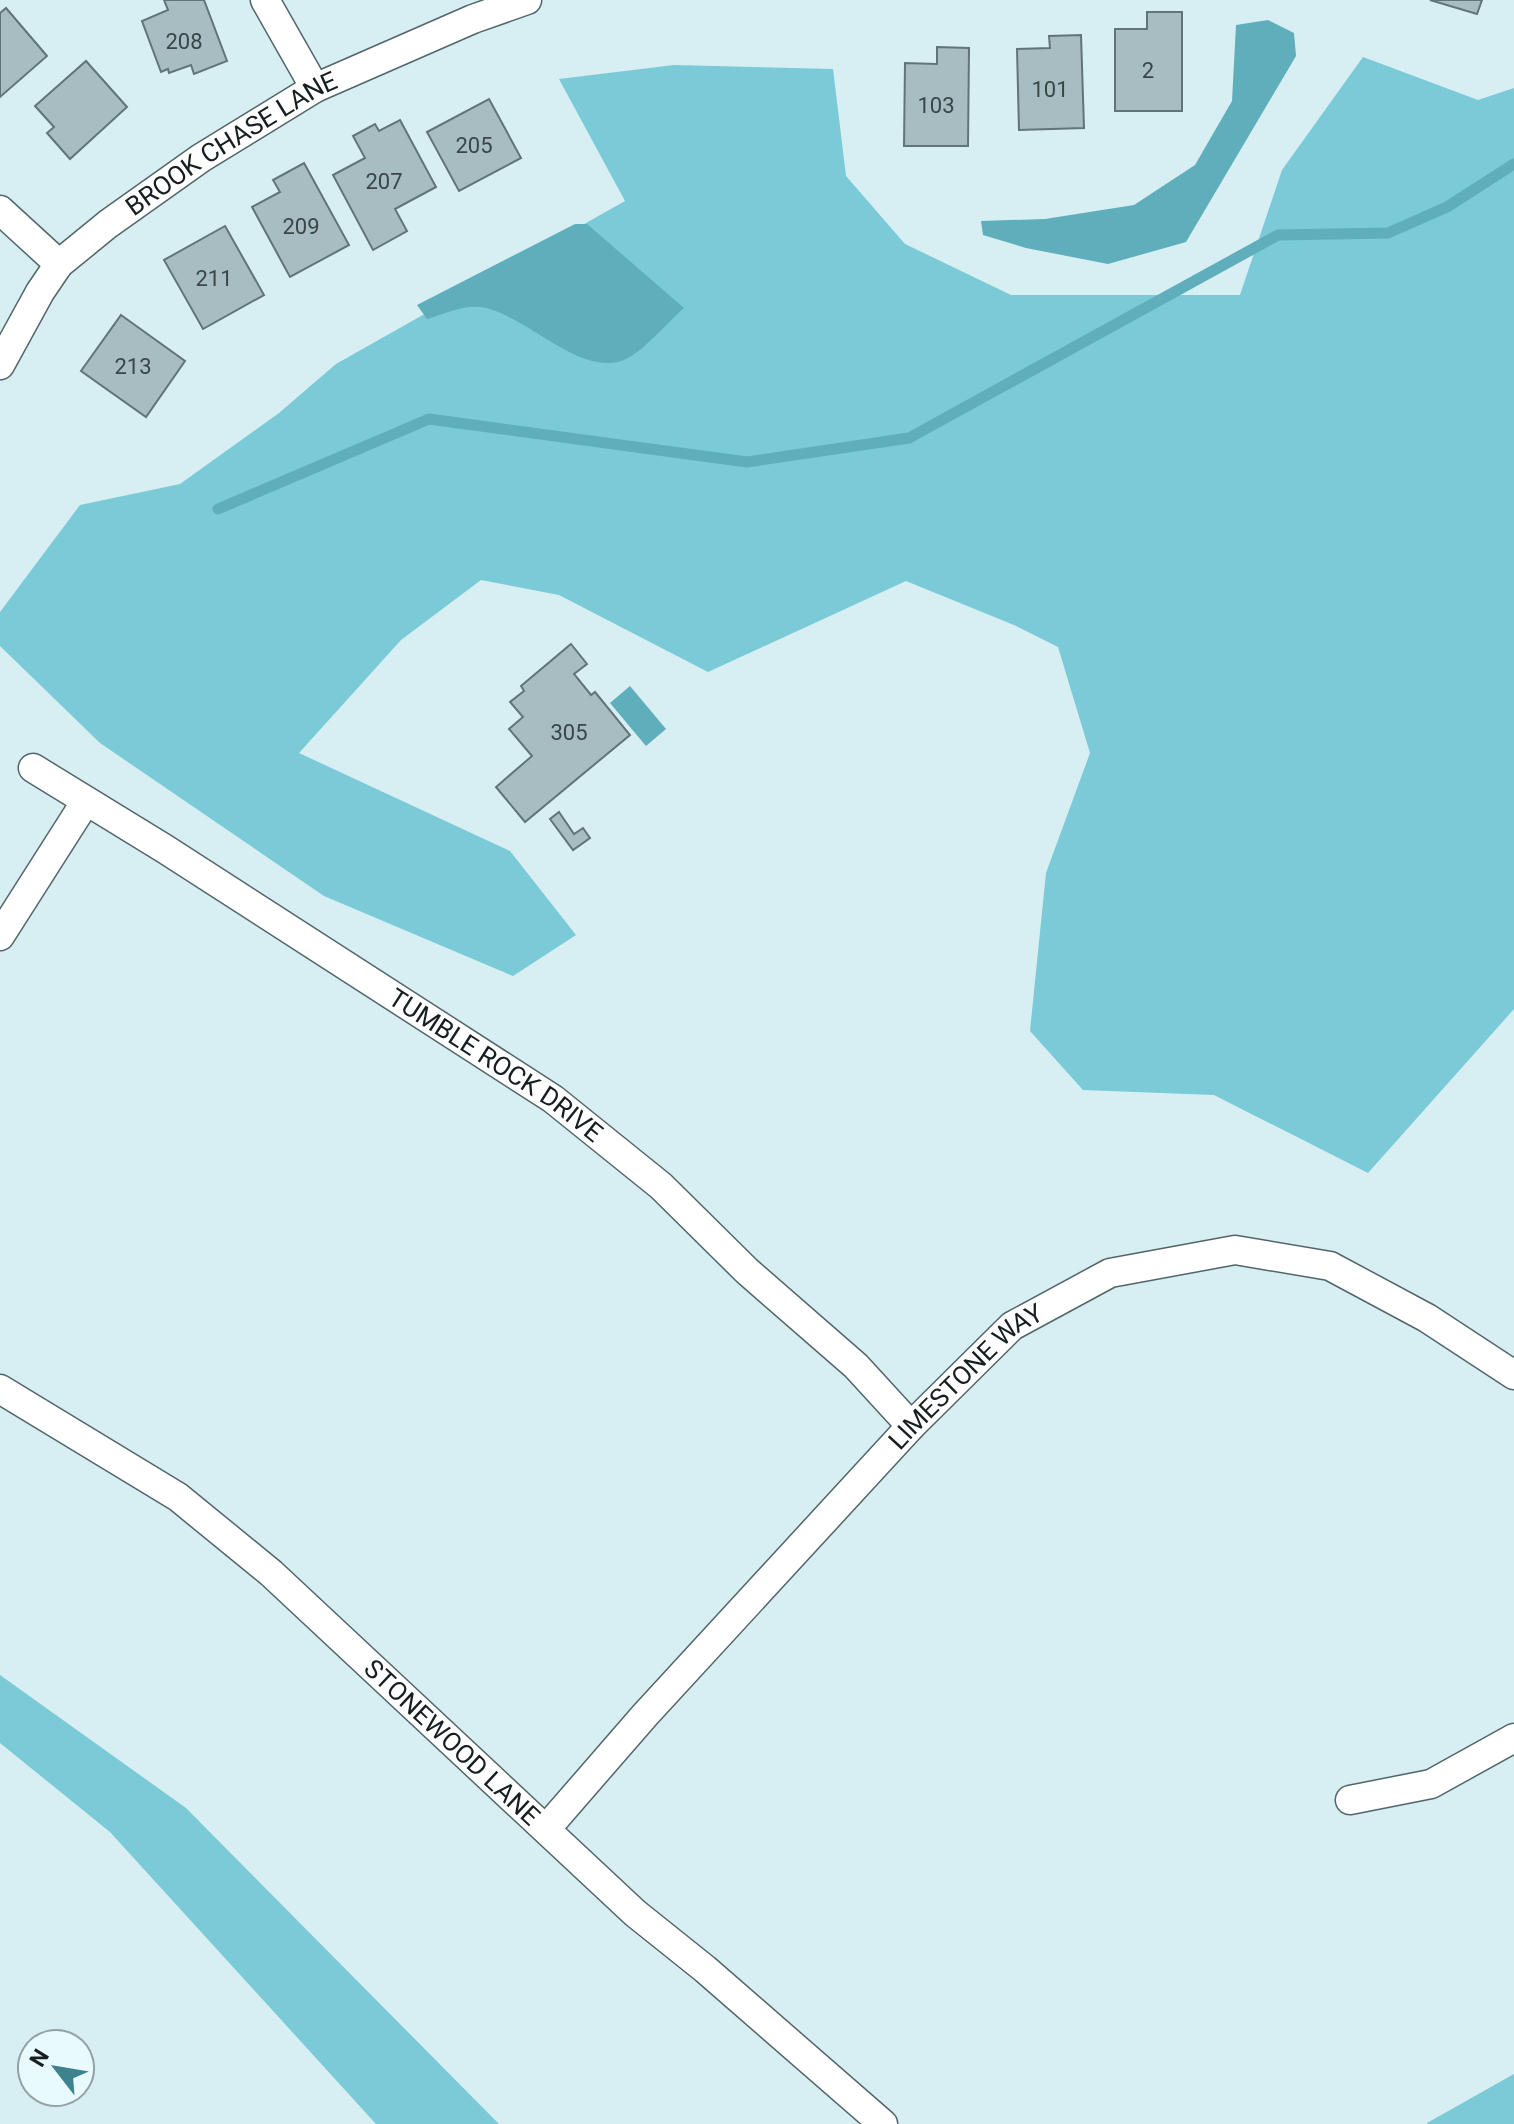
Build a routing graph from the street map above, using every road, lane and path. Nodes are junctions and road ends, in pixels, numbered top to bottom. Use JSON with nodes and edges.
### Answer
{"nodes":[{"id":1,"x":265,"y":0,"type":"edge"},
{"id":2,"x":527,"y":0,"type":"edge"},
{"id":3,"x":315,"y":88,"type":"junction"},
{"id":4,"x":0,"y":210,"type":"edge"},
{"id":5,"x":59,"y":264,"type":"junction"},
{"id":6,"x":0,"y":365,"type":"edge"},
{"id":7,"x":33,"y":768,"type":"dead end"},
{"id":8,"x":86,"y":801,"type":"junction"},
{"id":9,"x":0,"y":936,"type":"edge"},
{"id":10,"x":1514,"y":1375,"type":"edge"},
{"id":11,"x":0,"y":1389,"type":"edge"},
{"id":12,"x":911,"y":1426,"type":"junction"},
{"id":13,"x":1514,"y":1738,"type":"edge"},
{"id":14,"x":1350,"y":1800,"type":"dead end"},
{"id":15,"x":546,"y":1829,"type":"junction"},
{"id":16,"x":883,"y":2124,"type":"edge"}],
"edges":[{"from":1,"to":3,"type":"street"},
{"from":2,"to":3,"type":"street","name":"BROOK CHASE LANE"},
{"from":3,"to":5,"type":"street","name":"BROOK CHASE LANE"},
{"from":4,"to":5,"type":"street"},
{"from":5,"to":6,"type":"street","name":"BROOK CHASE LANE"},
{"from":7,"to":8,"type":"street","name":"TUMBLE ROCK DRIVE"},
{"from":8,"to":9,"type":"street"},
{"from":8,"to":12,"type":"street","name":"TUMBLE ROCK DRIVE"},
{"from":10,"to":12,"type":"street","name":"LIMESTONE WAY"},
{"from":11,"to":15,"type":"street","name":"STONEWOOD LANE"},
{"from":12,"to":15,"type":"street","name":"LIMESTONE WAY"},
{"from":13,"to":14,"type":"street"},
{"from":15,"to":16,"type":"street","name":"STONEWOOD LANE"}]}
